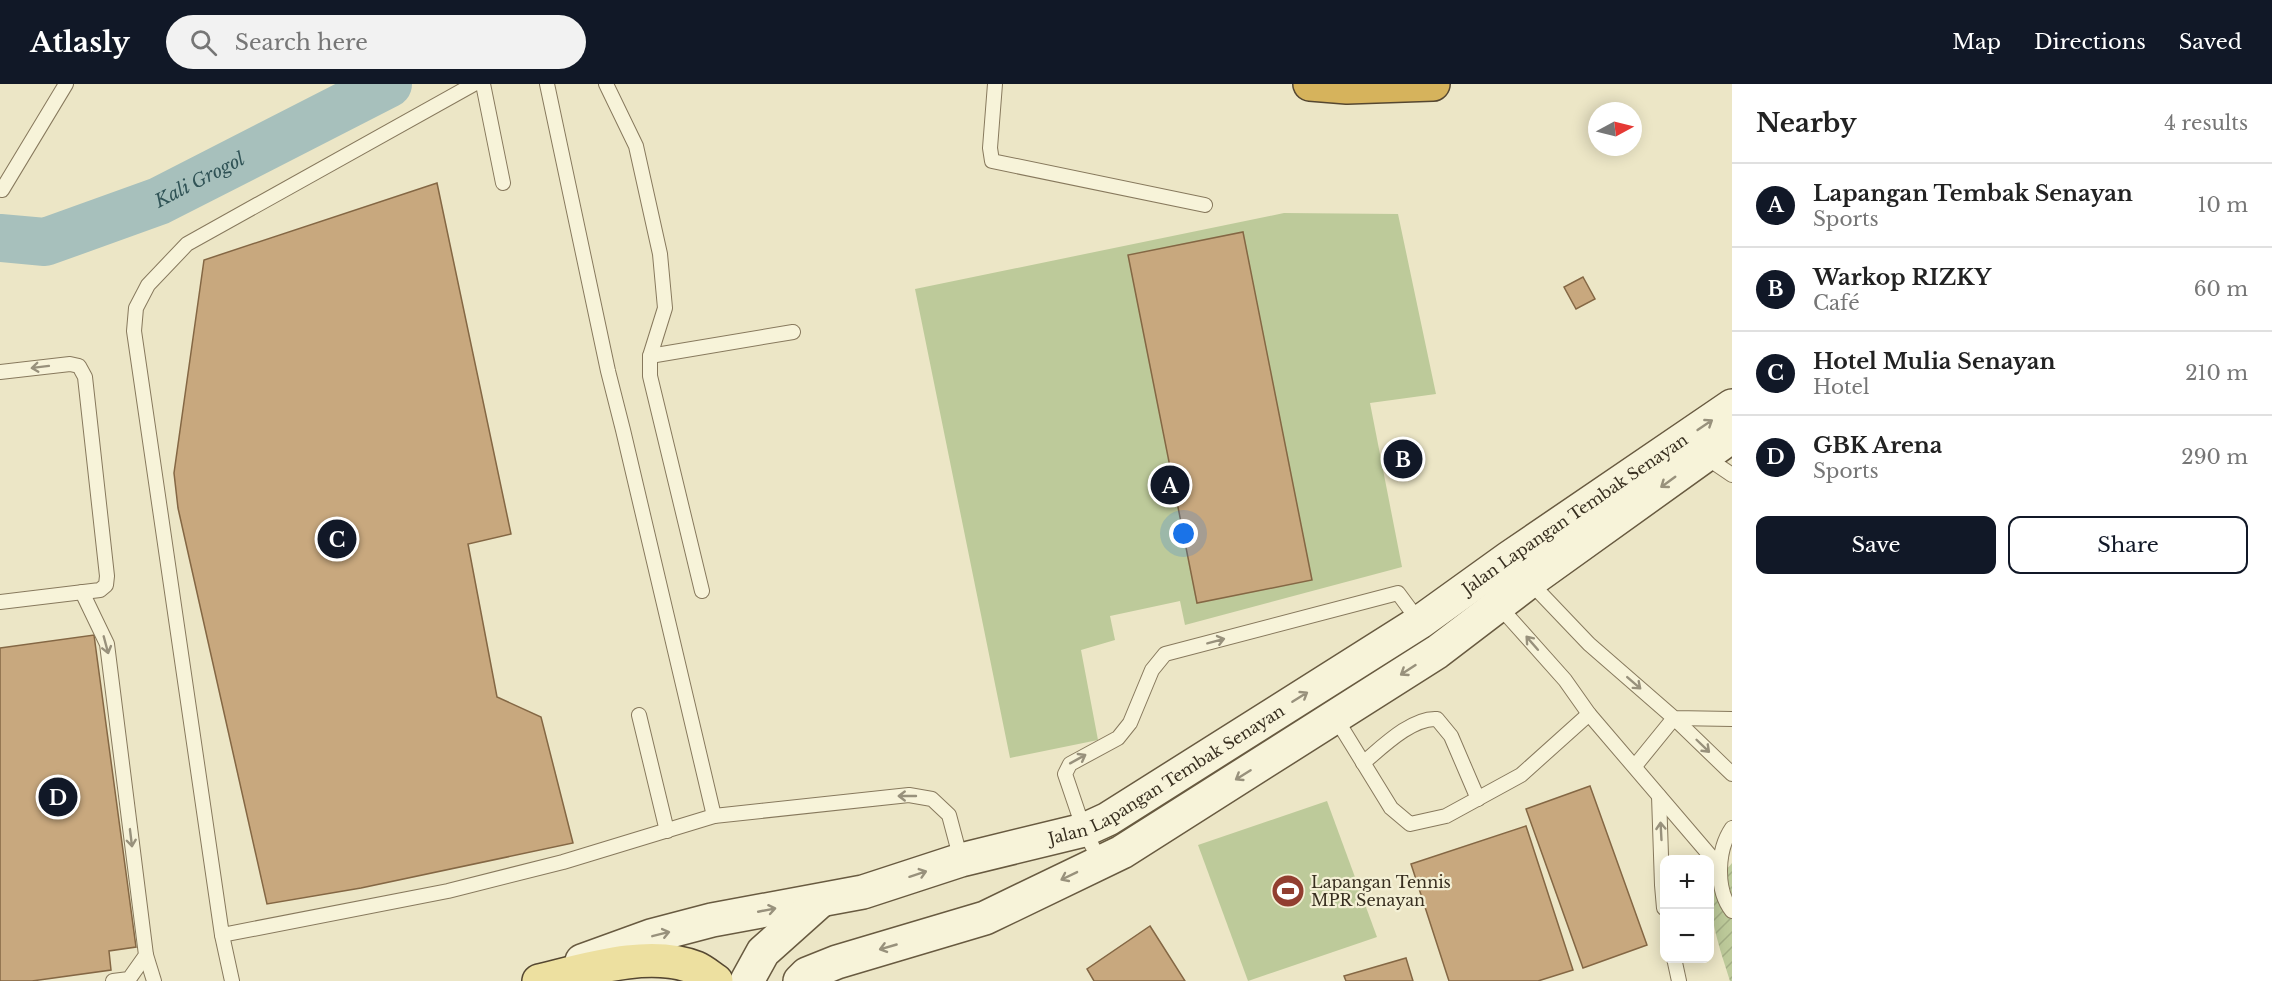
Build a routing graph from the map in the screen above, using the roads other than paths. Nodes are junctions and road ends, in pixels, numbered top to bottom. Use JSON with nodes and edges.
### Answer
{"nodes":[{"id":1,"x":66,"y":84,"type":"edge"},
{"id":2,"x":474,"y":84,"type":"edge"},
{"id":3,"x":483,"y":84,"type":"edge"},
{"id":4,"x":547,"y":84,"type":"edge"},
{"id":5,"x":606,"y":84,"type":"edge"},
{"id":6,"x":995,"y":84,"type":"edge"},
{"id":7,"x":1310,"y":84,"type":"edge"},
{"id":8,"x":1434,"y":84,"type":"edge"},
{"id":9,"x":504,"y":183,"type":"dead end"},
{"id":10,"x":2,"y":190,"type":"dead end"},
{"id":11,"x":1205,"y":205,"type":"dead end"},
{"id":12,"x":794,"y":332,"type":"dead end"},
{"id":13,"x":650,"y":356,"type":"junction"},
{"id":14,"x":0,"y":372,"type":"edge"},
{"id":15,"x":1732,"y":406,"type":"edge"},
{"id":16,"x":1732,"y":436,"type":"edge"},
{"id":17,"x":1704,"y":456,"type":"junction"},
{"id":18,"x":1732,"y":476,"type":"edge"},
{"id":19,"x":1519,"y":570,"type":"junction"},
{"id":20,"x":702,"y":591,"type":"dead end"},
{"id":21,"x":82,"y":592,"type":"junction"},
{"id":22,"x":1486,"y":596,"type":"junction"},
{"id":23,"x":0,"y":602,"type":"edge"},
{"id":24,"x":1428,"y":637,"type":"junction"},
{"id":25,"x":1589,"y":714,"type":"junction"},
{"id":26,"x":639,"y":715,"type":"dead end"},
{"id":27,"x":1335,"y":717,"type":"junction"},
{"id":28,"x":1674,"y":718,"type":"junction"},
{"id":29,"x":1732,"y":719,"type":"edge"},
{"id":30,"x":1363,"y":763,"type":"junction"},
{"id":31,"x":1635,"y":766,"type":"junction"},
{"id":32,"x":1732,"y":774,"type":"edge"},
{"id":33,"x":1659,"y":796,"type":"junction"},
{"id":34,"x":1478,"y":799,"type":"junction"},
{"id":35,"x":714,"y":816,"type":"junction"},
{"id":36,"x":1732,"y":828,"type":"edge"},
{"id":37,"x":1084,"y":830,"type":"junction"},
{"id":38,"x":667,"y":831,"type":"junction"},
{"id":39,"x":1661,"y":855,"type":"edge"},
{"id":40,"x":961,"y":860,"type":"junction"},
{"id":41,"x":1100,"y":861,"type":"junction"},
{"id":42,"x":1719,"y":866,"type":"junction"},
{"id":43,"x":821,"y":900,"type":"junction"},
{"id":44,"x":1732,"y":910,"type":"edge"},
{"id":45,"x":222,"y":935,"type":"junction"},
{"id":46,"x":146,"y":955,"type":"junction"},
{"id":47,"x":1675,"y":963,"type":"edge"},
{"id":48,"x":113,"y":981,"type":"edge"},
{"id":49,"x":154,"y":981,"type":"edge"},
{"id":50,"x":232,"y":981,"type":"edge"},
{"id":51,"x":527,"y":981,"type":"edge"},
{"id":52,"x":539,"y":981,"type":"edge"},
{"id":53,"x":582,"y":981,"type":"edge"},
{"id":54,"x":679,"y":981,"type":"edge"},
{"id":55,"x":716,"y":981,"type":"edge"},
{"id":56,"x":747,"y":981,"type":"edge"},
{"id":57,"x":800,"y":981,"type":"edge"},
{"id":58,"x":1680,"y":981,"type":"edge"}],
"edges":[{"from":1,"to":10,"type":"lane"},
{"from":2,"to":45,"type":"lane"},
{"from":3,"to":9,"type":"lane"},
{"from":4,"to":35,"type":"lane"},
{"from":5,"to":13,"type":"lane"},
{"from":6,"to":11,"type":"lane"},
{"from":7,"to":8,"type":"highway"},
{"from":12,"to":13,"type":"lane"},
{"from":13,"to":20,"type":"lane"},
{"from":21,"to":14,"type":"lane","one_way":true},
{"from":19,"to":15,"type":"main road","name":"Jalan Lapangan Tembak Senayan","one_way":true},
{"from":16,"to":17,"type":"main road","name":"Jalan Lapangan Tembak Senayan"},
{"from":17,"to":18,"type":"lane"},
{"from":17,"to":19,"type":"main road","name":"Jalan Lapangan Tembak Senayan","one_way":true},
{"from":19,"to":22,"type":"main road","name":"Jalan Lapangan Tembak Senayan"},
{"from":19,"to":28,"type":"lane","one_way":true},
{"from":21,"to":23,"type":"lane"},
{"from":21,"to":46,"type":"lane","one_way":true},
{"from":22,"to":24,"type":"main road","name":"Jalan Lapangan Tembak Senayan"},
{"from":25,"to":22,"type":"lane","one_way":true},
{"from":24,"to":27,"type":"main road","name":"Jalan Lapangan Tembak Senayan","one_way":true},
{"from":37,"to":24,"type":"main road","name":"Jalan Lapangan Tembak Senayan","one_way":true},
{"from":37,"to":24,"type":"lane","one_way":true},
{"from":25,"to":31,"type":"lane"},
{"from":25,"to":34,"type":"lane"},
{"from":26,"to":38,"type":"lane"},
{"from":27,"to":30,"type":"lane"},
{"from":27,"to":41,"type":"main road","name":"Jalan Lapangan Tembak Senayan","one_way":true},
{"from":28,"to":29,"type":"lane"},
{"from":28,"to":31,"type":"lane"},
{"from":28,"to":32,"type":"lane","one_way":true},
{"from":30,"to":34,"type":"lane"},
{"from":30,"to":34,"type":"lane"},
{"from":31,"to":33,"type":"lane"},
{"from":39,"to":33,"type":"lane","one_way":true},
{"from":33,"to":42,"type":"lane"},
{"from":35,"to":38,"type":"lane"},
{"from":40,"to":35,"type":"lane","one_way":true},
{"from":36,"to":42,"type":"lane"},
{"from":37,"to":40,"type":"main road","name":"Jalan Lapangan Tembak Senayan"},
{"from":37,"to":41,"type":"lane"},
{"from":38,"to":45,"type":"lane"},
{"from":43,"to":40,"type":"main road","name":"Jalan Lapangan Tembak Senayan","one_way":true},
{"from":41,"to":57,"type":"main road","name":"Jalan Lapangan Tembak Senayan","one_way":true},
{"from":42,"to":44,"type":"lane"},
{"from":51,"to":43,"type":"main road","name":"Jalan Lapangan Tembak Senayan","one_way":true},
{"from":43,"to":56,"type":"main road"},
{"from":45,"to":50,"type":"lane"},
{"from":46,"to":48,"type":"lane"},
{"from":46,"to":49,"type":"lane"},
{"from":47,"to":58,"type":"lane"},
{"from":52,"to":55,"type":"main road"},
{"from":53,"to":54,"type":"main road"}]}
